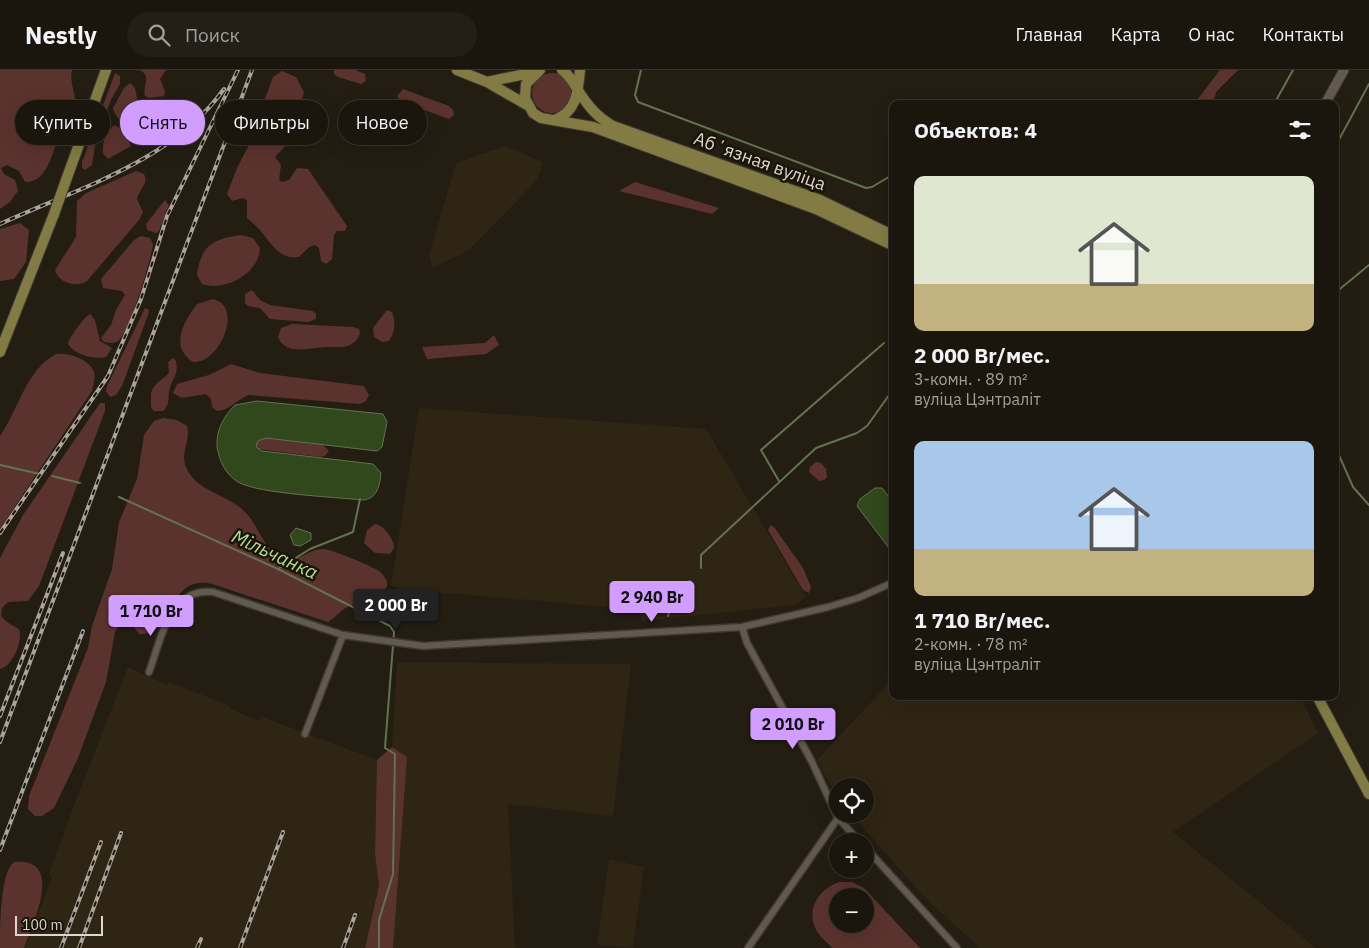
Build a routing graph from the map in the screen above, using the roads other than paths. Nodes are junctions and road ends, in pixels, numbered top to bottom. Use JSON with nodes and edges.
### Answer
{"nodes":[{"id":1,"x":106,"y":70,"type":"edge"},
{"id":2,"x":457,"y":70,"type":"edge"},
{"id":3,"x":562,"y":70,"type":"edge"},
{"id":4,"x":580,"y":70,"type":"edge"},
{"id":5,"x":1344,"y":70,"type":"edge"},
{"id":6,"x":538,"y":71,"type":"edge"},
{"id":7,"x":487,"y":82,"type":"junction"},
{"id":8,"x":577,"y":88,"type":"junction"},
{"id":9,"x":1327,"y":100,"type":"edge"},
{"id":10,"x":527,"y":105,"type":"junction"},
{"id":11,"x":555,"y":120,"type":"junction"},
{"id":12,"x":613,"y":131,"type":"junction"},
{"id":13,"x":889,"y":234,"type":"edge"},
{"id":14,"x":889,"y":244,"type":"edge"},
{"id":15,"x":0,"y":352,"type":"edge"},
{"id":16,"x":889,"y":584,"type":"edge"},
{"id":17,"x":742,"y":627,"type":"junction"},
{"id":18,"x":343,"y":635,"type":"junction"},
{"id":19,"x":149,"y":672,"type":"dead end"},
{"id":20,"x":1319,"y":700,"type":"edge"},
{"id":21,"x":305,"y":734,"type":"dead end"},
{"id":22,"x":1369,"y":794,"type":"edge"},
{"id":23,"x":829,"y":799,"type":"edge"},
{"id":24,"x":835,"y":823,"type":"edge"},
{"id":25,"x":843,"y":823,"type":"edge"},
{"id":26,"x":852,"y":833,"type":"edge"},
{"id":27,"x":874,"y":857,"type":"edge"},
{"id":28,"x":748,"y":948,"type":"edge"},
{"id":29,"x":957,"y":948,"type":"edge"}],
"edges":[{"from":1,"to":15,"type":"main road","bridge":true},
{"from":2,"to":7,"type":"main road"},
{"from":3,"to":8,"type":"main road"},
{"from":4,"to":8,"type":"main road"},
{"from":5,"to":9,"type":"street"},
{"from":6,"to":7,"type":"main road"},
{"from":6,"to":10,"type":"main road"},
{"from":7,"to":10,"type":"main road"},
{"from":8,"to":11,"type":"main road"},
{"from":8,"to":12,"type":"main road"},
{"from":10,"to":11,"type":"main road"},
{"from":11,"to":12,"type":"main road"},
{"from":12,"to":13,"type":"main road","name":"Абʼязная вуліца"},
{"from":12,"to":14,"type":"main road","name":"Абʼязная вуліца"},
{"from":16,"to":17,"type":"street"},
{"from":17,"to":18,"type":"street"},
{"from":17,"to":23,"type":"street"},
{"from":18,"to":19,"type":"street"},
{"from":18,"to":21,"type":"street"},
{"from":20,"to":22,"type":"main road"},
{"from":24,"to":28,"type":"street"},
{"from":25,"to":26,"type":"street"},
{"from":27,"to":29,"type":"street"}]}
